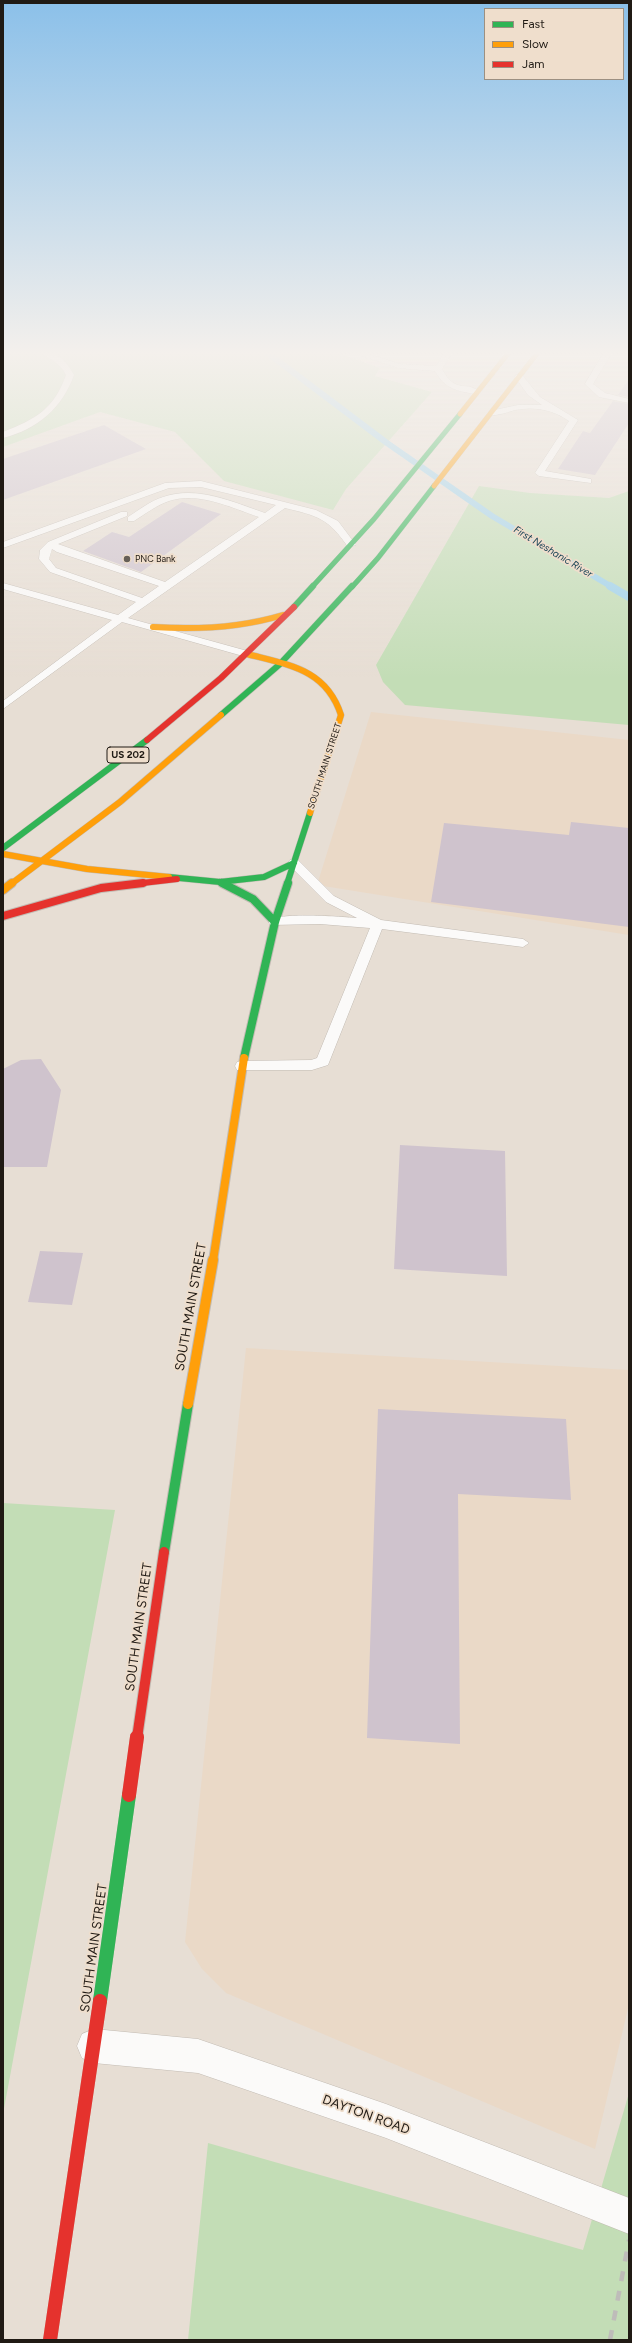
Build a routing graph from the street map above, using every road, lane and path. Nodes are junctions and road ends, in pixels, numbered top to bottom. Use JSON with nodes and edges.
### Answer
{"nodes":[{"id":1,"x":421,"y":460,"type":"edge"},
{"id":2,"x":455,"y":460,"type":"edge"},
{"id":3,"x":547,"y":460,"type":"edge"},
{"id":4,"x":588,"y":481,"type":"dead end"},
{"id":5,"x":284,"y":504,"type":"junction"},
{"id":6,"x":266,"y":516,"type":"junction"},
{"id":7,"x":3,"y":545,"type":"edge"},
{"id":8,"x":351,"y":546,"type":"junction"},
{"id":9,"x":47,"y":551,"type":"junction"},
{"id":10,"x":3,"y":586,"type":"edge"},
{"id":11,"x":156,"y":594,"type":"junction"},
{"id":12,"x":288,"y":614,"type":"junction"},
{"id":13,"x":120,"y":618,"type":"junction"},
{"id":14,"x":153,"y":627,"type":"junction"},
{"id":15,"x":247,"y":654,"type":"junction"},
{"id":16,"x":280,"y":664,"type":"junction"},
{"id":17,"x":3,"y":706,"type":"edge"},
{"id":18,"x":3,"y":848,"type":"edge"},
{"id":19,"x":3,"y":854,"type":"edge"},
{"id":20,"x":42,"y":862,"type":"junction"},
{"id":21,"x":294,"y":863,"type":"junction"},
{"id":22,"x":177,"y":879,"type":"junction"},
{"id":23,"x":220,"y":882,"type":"junction"},
{"id":24,"x":3,"y":890,"type":"edge"},
{"id":25,"x":3,"y":916,"type":"edge"},
{"id":26,"x":275,"y":922,"type":"junction"},
{"id":27,"x":378,"y":924,"type":"junction"},
{"id":28,"x":523,"y":943,"type":"dead end"},
{"id":29,"x":242,"y":1066,"type":"junction"},
{"id":30,"x":94,"y":2046,"type":"junction"},
{"id":31,"x":629,"y":2216,"type":"edge"},
{"id":32,"x":50,"y":2340,"type":"edge"}],
"edges":[{"from":1,"to":8,"type":"main road","number":"US 202"},
{"from":2,"to":16,"type":"main road","number":"US 202"},
{"from":3,"to":4,"type":"lane"},
{"from":5,"to":6,"type":"lane"},
{"from":5,"to":7,"type":"lane"},
{"from":5,"to":8,"type":"lane"},
{"from":6,"to":9,"type":"lane"},
{"from":6,"to":11,"type":"lane"},
{"from":8,"to":12,"type":"main road","number":"US 202"},
{"from":9,"to":11,"type":"lane"},
{"from":9,"to":11,"type":"lane"},
{"from":10,"to":13,"type":"lane"},
{"from":11,"to":13,"type":"lane"},
{"from":12,"to":14,"type":"main road"},
{"from":12,"to":15,"type":"main road","number":"US 202"},
{"from":13,"to":14,"type":"lane"},
{"from":13,"to":17,"type":"lane"},
{"from":14,"to":15,"type":"lane"},
{"from":15,"to":16,"type":"main road","name":"SOUTH MAIN STREET"},
{"from":15,"to":18,"type":"main road","number":"US 202"},
{"from":16,"to":20,"type":"main road","number":"US 202"},
{"from":16,"to":21,"type":"main road","name":"SOUTH MAIN STREET"},
{"from":19,"to":20,"type":"main road"},
{"from":20,"to":22,"type":"main road"},
{"from":20,"to":24,"type":"main road","number":"US 202"},
{"from":21,"to":23,"type":"main road"},
{"from":21,"to":26,"type":"main road","name":"SOUTH MAIN STREET"},
{"from":21,"to":27,"type":"lane"},
{"from":22,"to":23,"type":"main road"},
{"from":22,"to":25,"type":"main road"},
{"from":23,"to":26,"type":"main road"},
{"from":26,"to":27,"type":"lane"},
{"from":26,"to":29,"type":"main road","name":"SOUTH MAIN STREET"},
{"from":27,"to":28,"type":"lane"},
{"from":27,"to":29,"type":"lane"},
{"from":29,"to":30,"type":"main road","name":"SOUTH MAIN STREET"},
{"from":30,"to":31,"type":"street","name":"DAYTON ROAD"},
{"from":30,"to":32,"type":"main road","name":"SOUTH MAIN STREET"}]}
